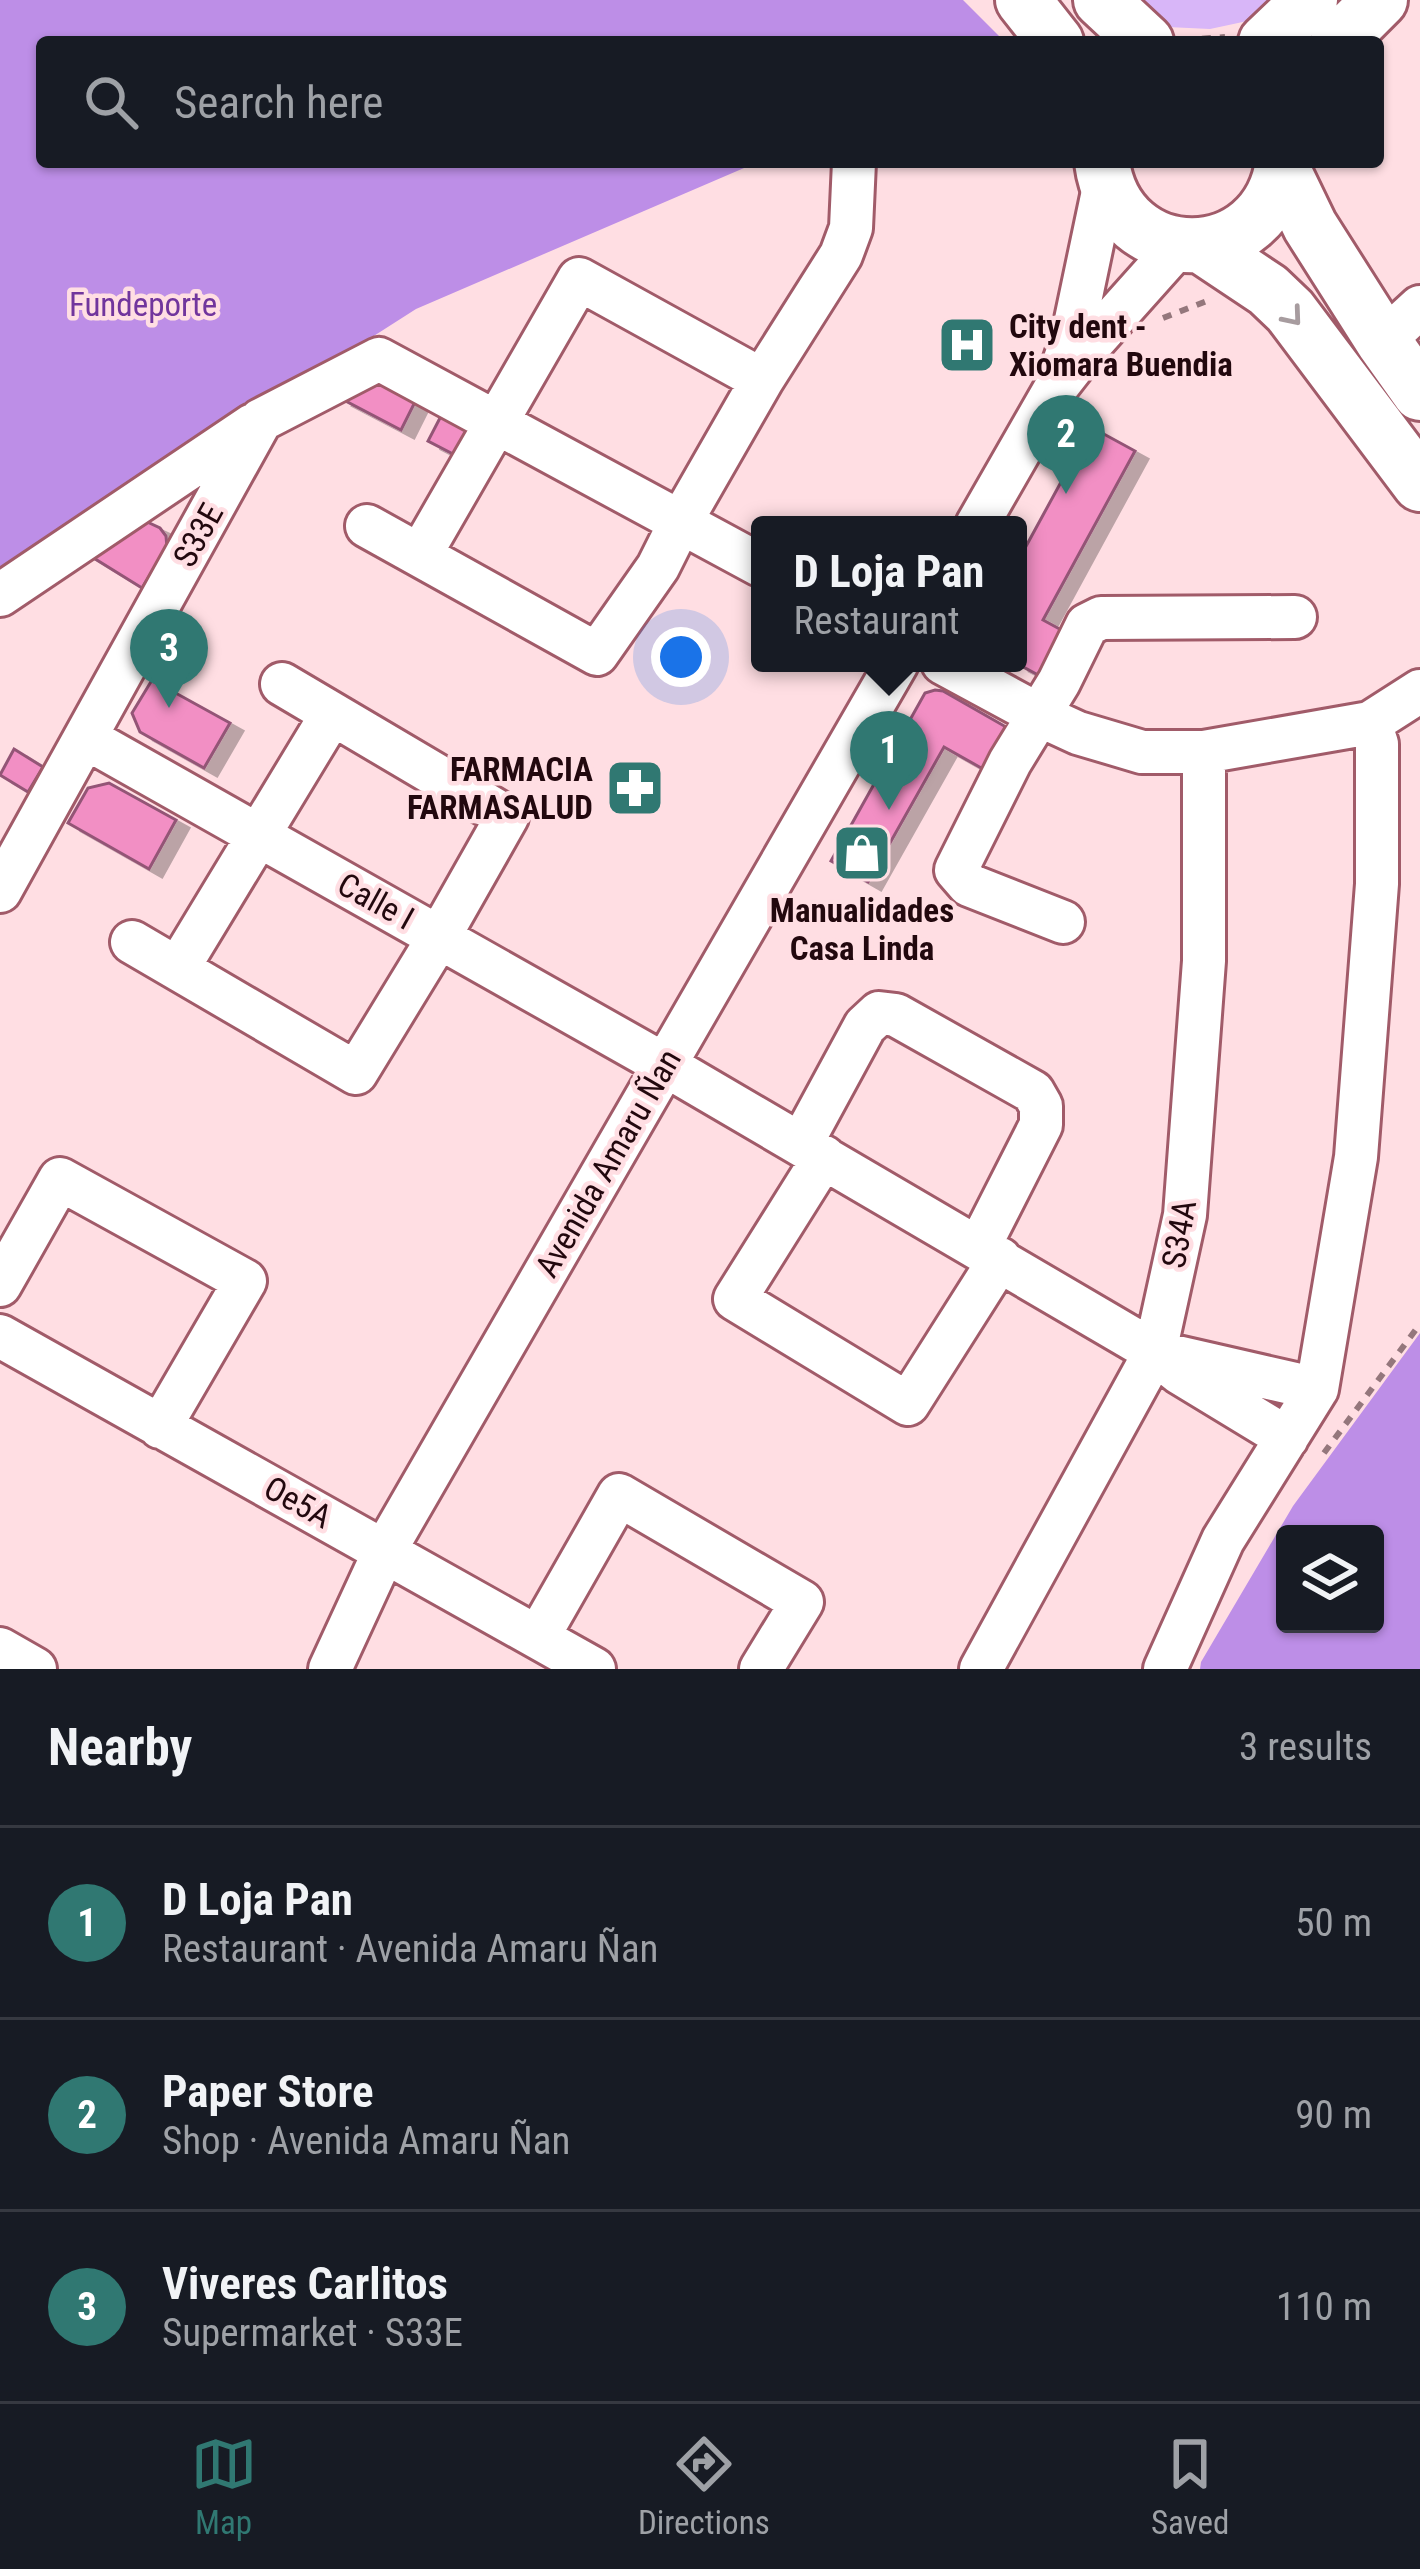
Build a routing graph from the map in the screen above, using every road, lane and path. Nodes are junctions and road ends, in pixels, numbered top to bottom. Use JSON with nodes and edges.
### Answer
{"nodes":[{"id":1,"x":1023,"y":0,"type":"edge"},
{"id":2,"x":1310,"y":0,"type":"edge"},
{"id":3,"x":1380,"y":0,"type":"edge"},
{"id":4,"x":1127,"y":25,"type":"edge"},
{"id":5,"x":1051,"y":36,"type":"edge"},
{"id":6,"x":1163,"y":36,"type":"edge"},
{"id":7,"x":1228,"y":36,"type":"edge"},
{"id":8,"x":1264,"y":36,"type":"edge"},
{"id":9,"x":1273,"y":36,"type":"edge"},
{"id":10,"x":1344,"y":36,"type":"edge"},
{"id":11,"x":854,"y":168,"type":"edge"},
{"id":12,"x":1282,"y":168,"type":"edge"},
{"id":13,"x":1284,"y":168,"type":"edge"},
{"id":14,"x":1104,"y":172,"type":"edge"},
{"id":15,"x":1190,"y":246,"type":"junction"},
{"id":16,"x":1256,"y":280,"type":"junction"},
{"id":17,"x":1401,"y":324,"type":"edge"},
{"id":18,"x":1150,"y":329,"type":"dead end"},
{"id":19,"x":762,"y":380,"type":"junction"},
{"id":20,"x":1055,"y":389,"type":"junction"},
{"id":21,"x":1420,"y":392,"type":"edge"},
{"id":22,"x":262,"y":420,"type":"junction"},
{"id":23,"x":496,"y":422,"type":"junction"},
{"id":24,"x":1420,"y":484,"type":"edge"},
{"id":25,"x":982,"y":516,"type":"edge"},
{"id":26,"x":680,"y":523,"type":"junction"},
{"id":27,"x":367,"y":526,"type":"dead end"},
{"id":28,"x":420,"y":555,"type":"junction"},
{"id":29,"x":751,"y":561,"type":"edge"},
{"id":30,"x":0,"y":595,"type":"edge"},
{"id":31,"x":1295,"y":617,"type":"dead end"},
{"id":32,"x":893,"y":672,"type":"edge"},
{"id":33,"x":960,"y":672,"type":"edge"},
{"id":34,"x":282,"y":684,"type":"dead end"},
{"id":35,"x":1420,"y":692,"type":"edge"},
{"id":36,"x":332,"y":714,"type":"junction"},
{"id":37,"x":1040,"y":715,"type":"junction"},
{"id":38,"x":1370,"y":723,"type":"junction"},
{"id":39,"x":86,"y":738,"type":"junction"},
{"id":40,"x":1204,"y":752,"type":"junction"},
{"id":41,"x":258,"y":835,"type":"junction"},
{"id":42,"x":0,"y":890,"type":"edge"},
{"id":43,"x":1063,"y":922,"type":"dead end"},
{"id":44,"x":439,"y":937,"type":"junction"},
{"id":45,"x":132,"y":942,"type":"dead end"},
{"id":46,"x":178,"y":968,"type":"junction"},
{"id":47,"x":665,"y":1065,"type":"junction"},
{"id":48,"x":812,"y":1150,"type":"junction"},
{"id":49,"x":989,"y":1253,"type":"junction"},
{"id":50,"x":0,"y":1285,"type":"edge"},
{"id":51,"x":1420,"y":1324,"type":"edge"},
{"id":52,"x":0,"y":1336,"type":"edge"},
{"id":53,"x":1170,"y":1355,"type":"junction"},
{"id":54,"x":1317,"y":1389,"type":"junction"},
{"id":55,"x":160,"y":1427,"type":"junction"},
{"id":56,"x":1302,"y":1450,"type":"junction"},
{"id":57,"x":385,"y":1550,"type":"junction"},
{"id":58,"x":538,"y":1637,"type":"junction"},
{"id":59,"x":0,"y":1649,"type":"edge"},
{"id":60,"x":35,"y":1669,"type":"edge"},
{"id":61,"x":330,"y":1669,"type":"edge"},
{"id":62,"x":595,"y":1669,"type":"edge"},
{"id":63,"x":761,"y":1669,"type":"edge"},
{"id":64,"x":980,"y":1669,"type":"edge"},
{"id":65,"x":1166,"y":1669,"type":"edge"}],
"edges":[{"from":1,"to":5,"type":"main road"},
{"from":2,"to":9,"type":"main road"},
{"from":3,"to":10,"type":"main road"},
{"from":4,"to":6,"type":"path"},
{"from":7,"to":8,"type":"path"},
{"from":11,"to":19,"type":"street"},
{"from":12,"to":15,"type":"main road"},
{"from":13,"to":17,"type":"main road"},
{"from":14,"to":15,"type":"main road"},
{"from":14,"to":20,"type":"street"},
{"from":15,"to":16,"type":"main road"},
{"from":15,"to":20,"type":"street"},
{"from":16,"to":18,"type":"path"},
{"from":16,"to":24,"type":"main road","one_way":true},
{"from":17,"to":21,"type":"main road"},
{"from":19,"to":23,"type":"street"},
{"from":19,"to":26,"type":"street"},
{"from":20,"to":25,"type":"street"},
{"from":22,"to":23,"type":"street"},
{"from":22,"to":30,"type":"street"},
{"from":22,"to":39,"type":"street","name":"S33E"},
{"from":23,"to":26,"type":"street"},
{"from":23,"to":28,"type":"street"},
{"from":26,"to":28,"type":"street"},
{"from":26,"to":29,"type":"street"},
{"from":27,"to":28,"type":"street"},
{"from":31,"to":37,"type":"street"},
{"from":32,"to":47,"type":"street","name":"Avenida Amaru Ñan"},
{"from":33,"to":37,"type":"street"},
{"from":34,"to":36,"type":"street"},
{"from":35,"to":38,"type":"street"},
{"from":36,"to":41,"type":"street"},
{"from":36,"to":44,"type":"street"},
{"from":37,"to":40,"type":"street"},
{"from":37,"to":43,"type":"street"},
{"from":38,"to":40,"type":"street"},
{"from":38,"to":54,"type":"street"},
{"from":39,"to":41,"type":"street","name":"Calle I"},
{"from":39,"to":42,"type":"street","name":"S33E"},
{"from":40,"to":53,"type":"street","name":"S34A"},
{"from":41,"to":44,"type":"street","name":"Calle I"},
{"from":41,"to":46,"type":"street"},
{"from":44,"to":46,"type":"street"},
{"from":44,"to":47,"type":"street","name":"Calle I"},
{"from":45,"to":46,"type":"street"},
{"from":47,"to":48,"type":"street","name":"Calle I"},
{"from":47,"to":57,"type":"street","name":"Avenida Amaru Ñan"},
{"from":48,"to":49,"type":"street","name":"Calle I"},
{"from":48,"to":49,"type":"street"},
{"from":48,"to":49,"type":"street"},
{"from":49,"to":53,"type":"street","name":"Calle I"},
{"from":50,"to":55,"type":"street"},
{"from":51,"to":56,"type":"path"},
{"from":52,"to":55,"type":"street","name":"Oe5A"},
{"from":53,"to":54,"type":"street"},
{"from":53,"to":56,"type":"street"},
{"from":53,"to":64,"type":"street","name":"S34A"},
{"from":54,"to":56,"type":"street"},
{"from":55,"to":57,"type":"street","name":"Oe5A"},
{"from":56,"to":65,"type":"street"},
{"from":57,"to":58,"type":"street","name":"Oe5A"},
{"from":57,"to":61,"type":"street","name":"Avenida Amaru Ñan"},
{"from":58,"to":62,"type":"street","name":"Oe5A"},
{"from":58,"to":63,"type":"street"},
{"from":59,"to":60,"type":"street"}]}
